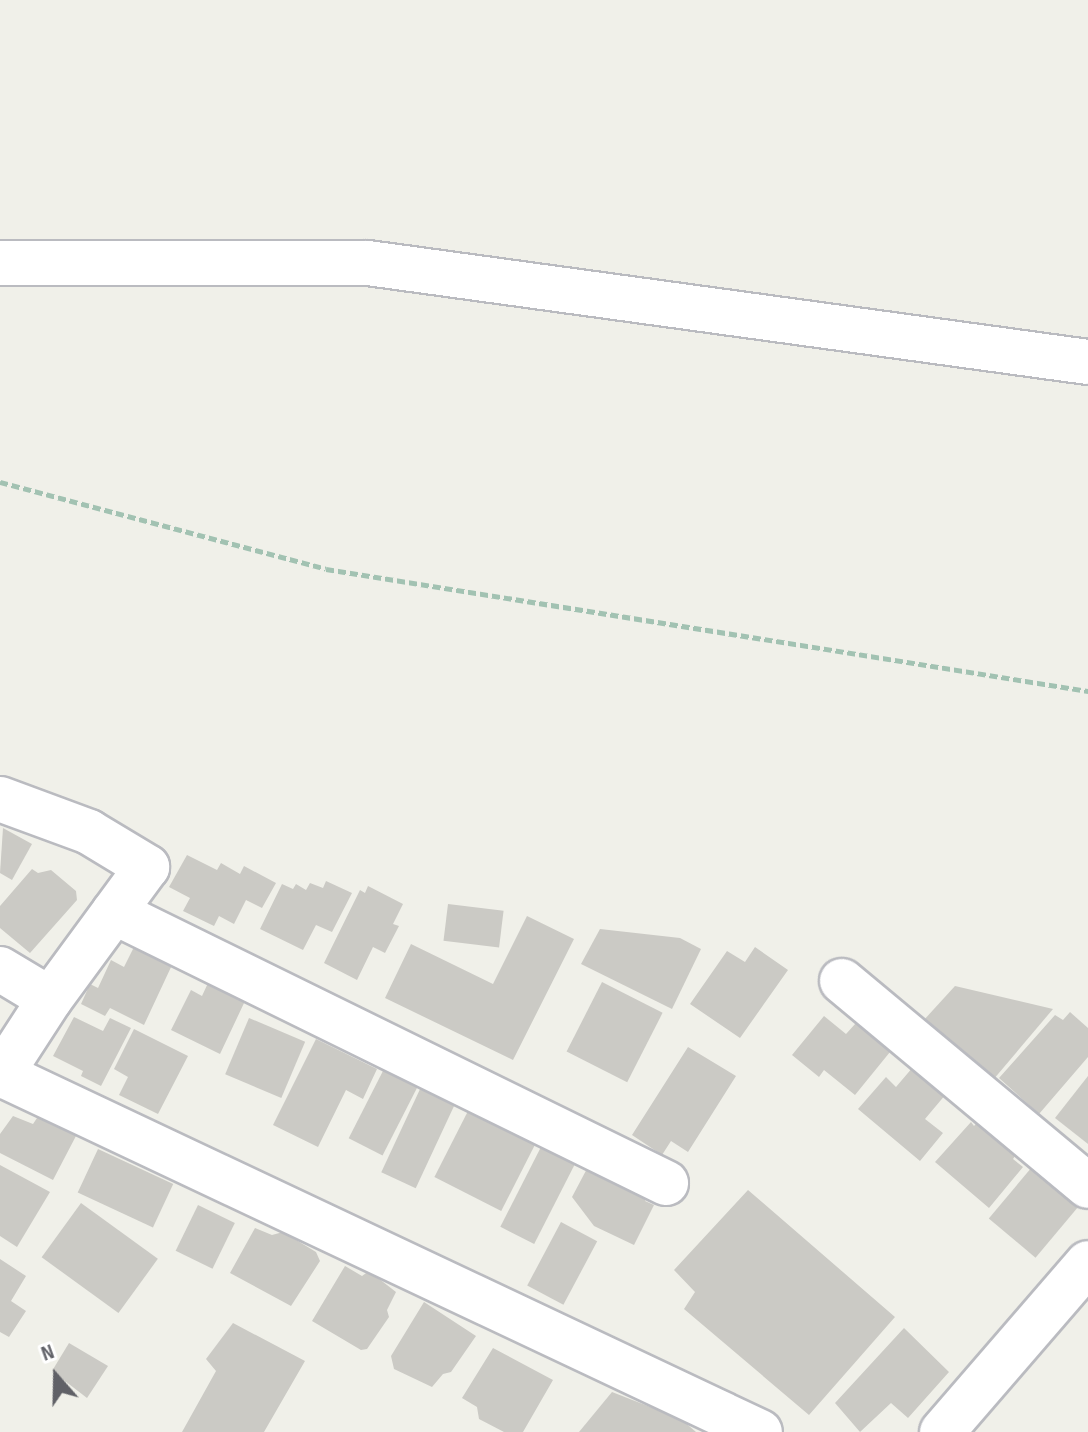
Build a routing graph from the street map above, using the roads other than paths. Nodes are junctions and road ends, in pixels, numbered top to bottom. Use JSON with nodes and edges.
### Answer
{"nodes":[{"id":1,"x":0,"y":263,"type":"edge"},
{"id":2,"x":1088,"y":362,"type":"edge"},
{"id":3,"x":0,"y":799,"type":"edge"},
{"id":4,"x":114,"y":912,"type":"junction"},
{"id":5,"x":0,"y":969,"type":"edge"},
{"id":6,"x":842,"y":981,"type":"dead end"},
{"id":7,"x":50,"y":999,"type":"junction"},
{"id":8,"x":1,"y":1075,"type":"edge"},
{"id":9,"x":666,"y":1183,"type":"dead end"},
{"id":10,"x":1088,"y":1186,"type":"edge"},
{"id":11,"x":1088,"y":1263,"type":"edge"},
{"id":12,"x":760,"y":1432,"type":"edge"},
{"id":13,"x":942,"y":1432,"type":"edge"}],
"edges":[{"from":1,"to":2,"type":"street"},
{"from":3,"to":4,"type":"street"},
{"from":4,"to":7,"type":"street"},
{"from":4,"to":9,"type":"street"},
{"from":5,"to":7,"type":"street"},
{"from":6,"to":10,"type":"street"},
{"from":7,"to":8,"type":"street"},
{"from":8,"to":12,"type":"street"},
{"from":11,"to":13,"type":"street"}]}
